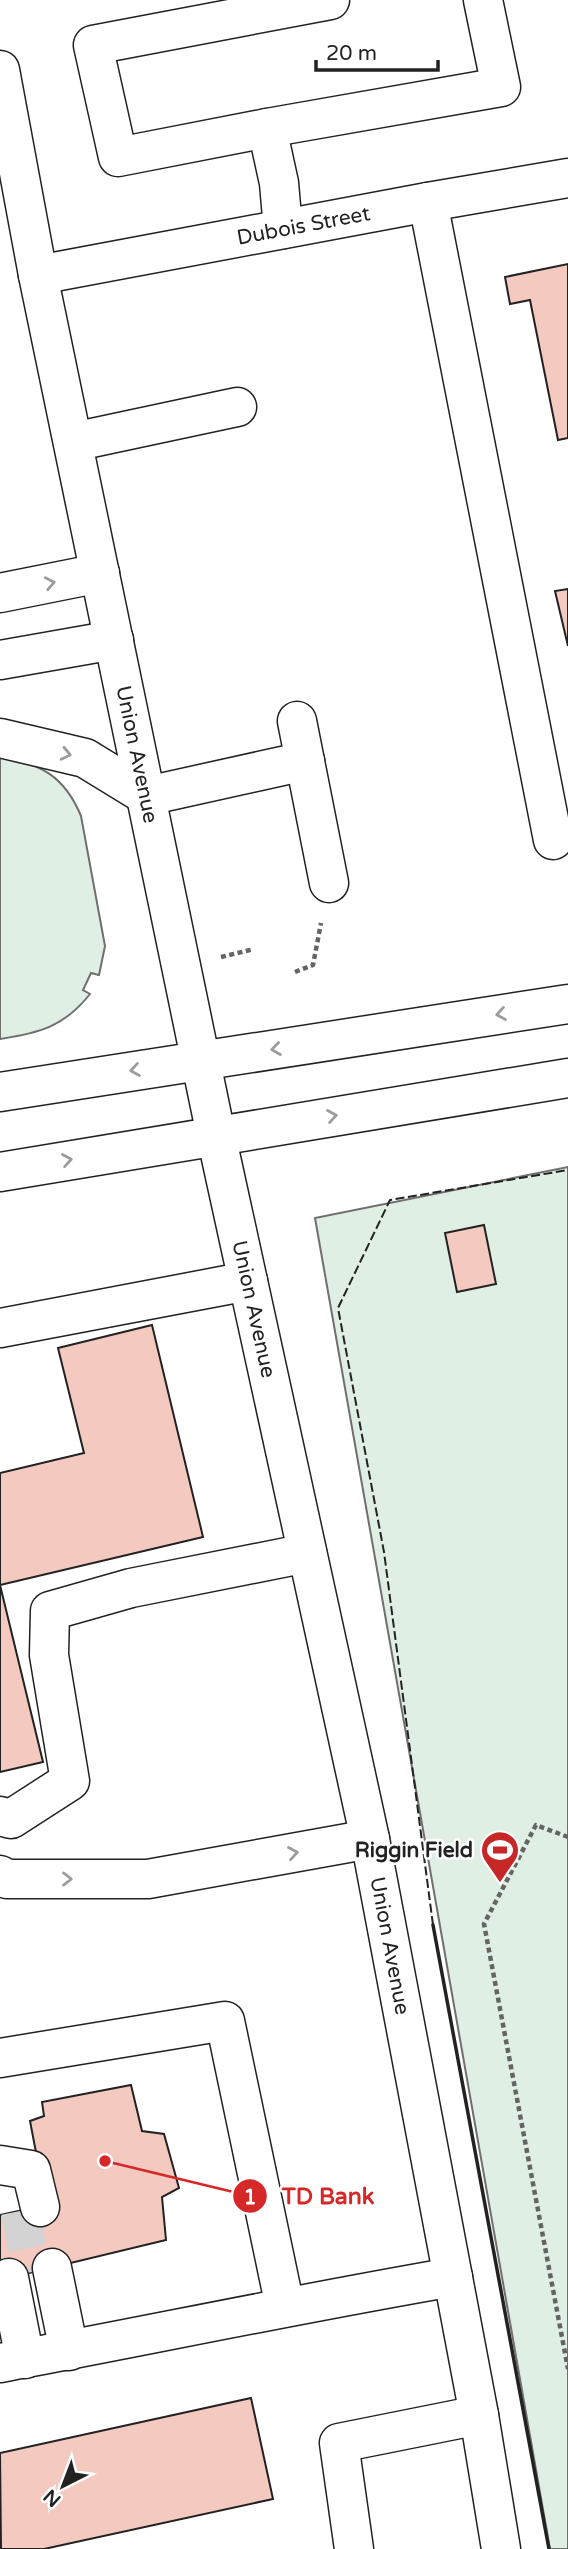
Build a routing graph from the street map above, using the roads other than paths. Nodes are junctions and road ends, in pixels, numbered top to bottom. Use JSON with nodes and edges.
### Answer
{"nodes":[{"id":1,"x":330,"y":0,"type":"edge"},
{"id":2,"x":483,"y":0,"type":"edge"},
{"id":3,"x":0,"y":70,"type":"edge"},
{"id":4,"x":267,"y":128,"type":"junction"},
{"id":5,"x":9,"y":168,"type":"edge"},
{"id":6,"x":568,"y":178,"type":"edge"},
{"id":7,"x":428,"y":202,"type":"junction"},
{"id":8,"x":283,"y":229,"type":"junction"},
{"id":9,"x":38,"y":275,"type":"junction"},
{"id":10,"x":237,"y":407,"type":"dead end"},
{"id":11,"x":73,"y":442,"type":"junction"},
{"id":12,"x":100,"y":573,"type":"junction"},
{"id":13,"x":0,"y":593,"type":"edge"},
{"id":14,"x":114,"y":640,"type":"junction"},
{"id":15,"x":0,"y":660,"type":"edge"},
{"id":16,"x":298,"y":721,"type":"dead end"},
{"id":17,"x":0,"y":738,"type":"edge"},
{"id":18,"x":305,"y":761,"type":"junction"},
{"id":19,"x":147,"y":796,"type":"junction"},
{"id":20,"x":553,"y":840,"type":"dead end"},
{"id":21,"x":329,"y":883,"type":"road end"},
{"id":22,"x":568,"y":1004,"type":"edge"},
{"id":23,"x":202,"y":1059,"type":"junction"},
{"id":24,"x":568,"y":1078,"type":"edge"},
{"id":25,"x":0,"y":1092,"type":"edge"},
{"id":26,"x":216,"y":1135,"type":"junction"},
{"id":27,"x":0,"y":1172,"type":"edge"},
{"id":28,"x":248,"y":1281,"type":"junction"},
{"id":29,"x":0,"y":1328,"type":"edge"},
{"id":30,"x":307,"y":1553,"type":"junction"},
{"id":31,"x":0,"y":1816,"type":"edge"},
{"id":32,"x":370,"y":1839,"type":"junction"},
{"id":33,"x":0,"y":1875,"type":"edge"},
{"id":34,"x":0,"y":2058,"type":"edge"},
{"id":35,"x":0,"y":2165,"type":"edge"},
{"id":36,"x":0,"y":2171,"type":"edge"},
{"id":37,"x":31,"y":2273,"type":"tunnel mouth"},
{"id":38,"x":453,"y":2277,"type":"junction"},
{"id":39,"x":285,"y":2307,"type":"junction"},
{"id":40,"x":36,"y":2352,"type":"edge"},
{"id":41,"x":479,"y":2415,"type":"junction"},
{"id":42,"x":354,"y":2549,"type":"edge"},
{"id":43,"x":501,"y":2549,"type":"edge"}],
"edges":[{"from":1,"to":4,"type":"main road"},
{"from":2,"to":4,"type":"main road"},
{"from":3,"to":5,"type":"main road","name":"Union Avenue"},
{"from":4,"to":8,"type":"main road"},
{"from":5,"to":9,"type":"main road","name":"Union Avenue"},
{"from":6,"to":7,"type":"main road","name":"Dubois Street"},
{"from":7,"to":8,"type":"main road","name":"Dubois Street"},
{"from":7,"to":20,"type":"main road"},
{"from":8,"to":9,"type":"main road","name":"Dubois Street"},
{"from":9,"to":11,"type":"main road","name":"Union Avenue"},
{"from":10,"to":11,"type":"main road"},
{"from":11,"to":12,"type":"main road","name":"Union Avenue"},
{"from":13,"to":12,"type":"main road","one_way":true},
{"from":12,"to":14,"type":"main road","name":"Union Avenue"},
{"from":14,"to":15,"type":"main road"},
{"from":14,"to":19,"type":"main road","name":"Union Avenue"},
{"from":16,"to":18,"type":"main road"},
{"from":17,"to":19,"type":"main road","one_way":true},
{"from":18,"to":19,"type":"main road"},
{"from":18,"to":21,"type":"main road"},
{"from":19,"to":23,"type":"main road","name":"Union Avenue"},
{"from":22,"to":23,"type":"main road","one_way":true},
{"from":23,"to":25,"type":"main road","one_way":true},
{"from":23,"to":26,"type":"main road","name":"Union Avenue"},
{"from":26,"to":24,"type":"main road","one_way":true},
{"from":27,"to":26,"type":"main road","one_way":true},
{"from":26,"to":28,"type":"main road","name":"Union Avenue"},
{"from":28,"to":29,"type":"main road"},
{"from":28,"to":30,"type":"main road","name":"Union Avenue"},
{"from":30,"to":31,"type":"main road"},
{"from":30,"to":32,"type":"main road","name":"Union Avenue"},
{"from":33,"to":32,"type":"main road","one_way":true},
{"from":32,"to":38,"type":"main road","name":"Union Avenue"},
{"from":34,"to":39,"type":"main road"},
{"from":35,"to":36,"type":"main road"},
{"from":37,"to":40,"type":"main road"},
{"from":38,"to":39,"type":"main road"},
{"from":38,"to":41,"type":"main road","name":"Union Avenue"},
{"from":39,"to":40,"type":"main road"},
{"from":41,"to":42,"type":"main road"},
{"from":41,"to":43,"type":"main road","name":"Union Avenue"}]}
